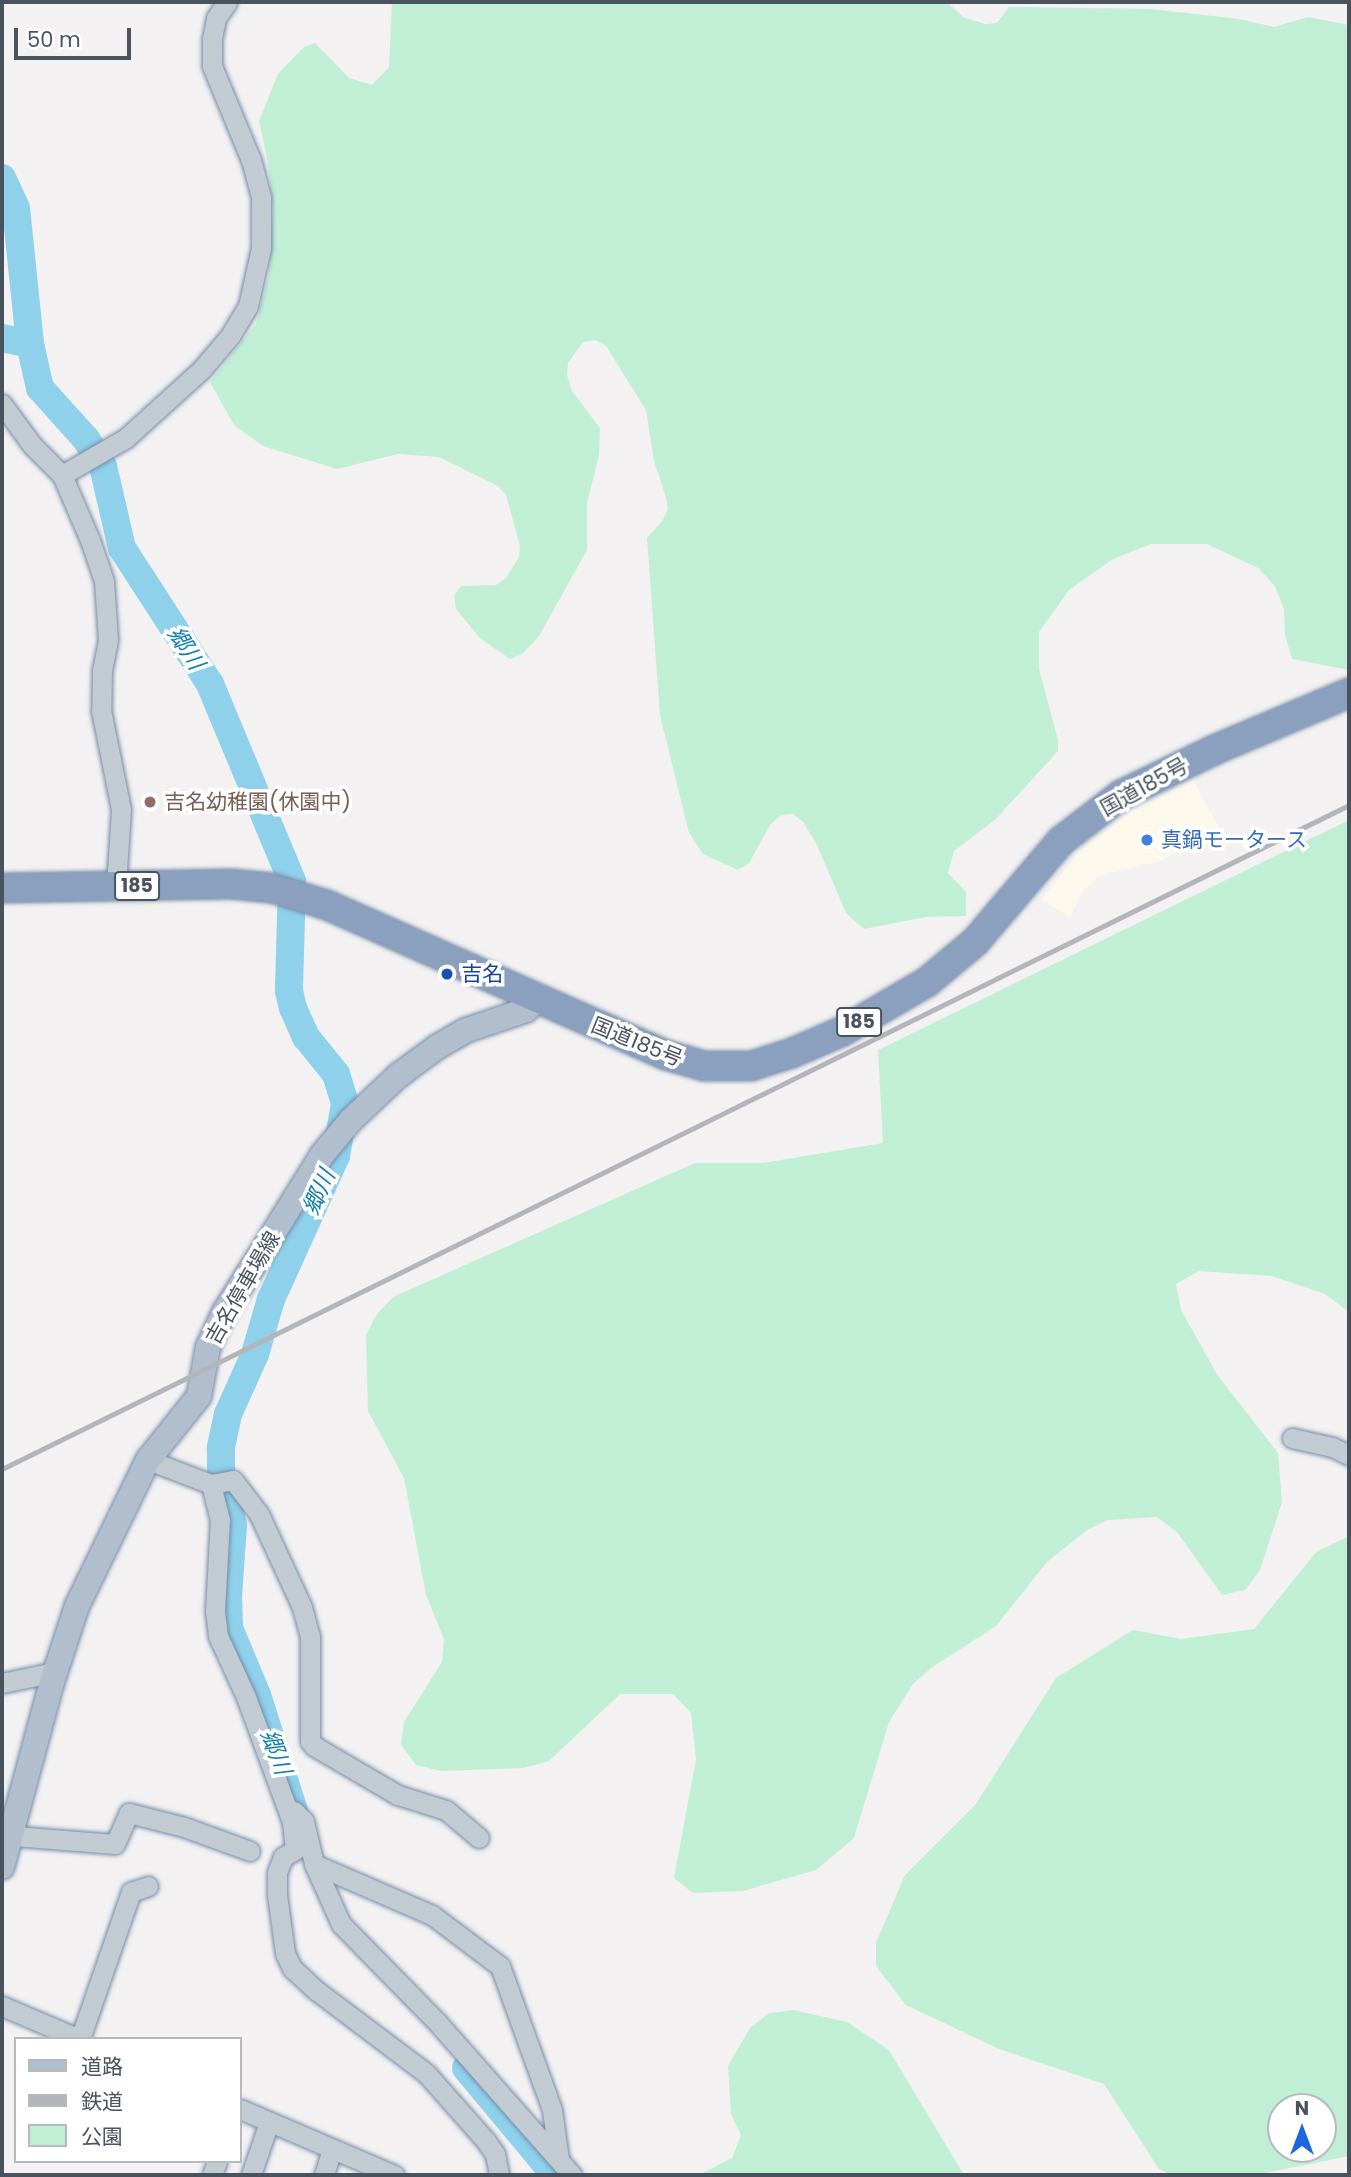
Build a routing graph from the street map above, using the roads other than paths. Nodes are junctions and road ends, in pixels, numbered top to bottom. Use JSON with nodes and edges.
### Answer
{"nodes":[{"id":1,"x":227,"y":2,"type":"edge"},
{"id":2,"x":2,"y":404,"type":"edge"},
{"id":3,"x":62,"y":475,"type":"junction"},
{"id":4,"x":1349,"y":693,"type":"edge"},
{"id":5,"x":116,"y":886,"type":"junction"},
{"id":6,"x":2,"y":888,"type":"edge"},
{"id":7,"x":537,"y":999,"type":"junction"},
{"id":8,"x":1292,"y":1438,"type":"dead end"},
{"id":9,"x":1349,"y":1455,"type":"edge"},
{"id":10,"x":148,"y":1460,"type":"junction"},
{"id":11,"x":218,"y":1483,"type":"junction"},
{"id":12,"x":55,"y":1671,"type":"junction"},
{"id":13,"x":2,"y":1683,"type":"edge"},
{"id":14,"x":292,"y":1809,"type":"junction"},
{"id":15,"x":6,"y":1835,"type":"edge"},
{"id":16,"x":479,"y":1838,"type":"dead end"},
{"id":17,"x":250,"y":1851,"type":"dead end"},
{"id":18,"x":314,"y":1864,"type":"junction"},
{"id":19,"x":2,"y":1867,"type":"edge"},
{"id":20,"x":148,"y":1886,"type":"dead end"},
{"id":21,"x":2,"y":2006,"type":"edge"},
{"id":22,"x":74,"y":2037,"type":"edge"},
{"id":23,"x":80,"y":2037,"type":"edge"},
{"id":24,"x":242,"y":2110,"type":"edge"},
{"id":25,"x":269,"y":2122,"type":"junction"},
{"id":26,"x":332,"y":2148,"type":"junction"},
{"id":27,"x":559,"y":2159,"type":"junction"},
{"id":28,"x":250,"y":2175,"type":"edge"},
{"id":29,"x":324,"y":2175,"type":"edge"},
{"id":30,"x":394,"y":2175,"type":"edge"},
{"id":31,"x":499,"y":2175,"type":"edge"},
{"id":32,"x":572,"y":2175,"type":"edge"}],
"edges":[{"from":1,"to":3,"type":"street"},
{"from":2,"to":3,"type":"street"},
{"from":3,"to":5,"type":"street"},
{"from":4,"to":7,"type":"highway","name":"国道185号","number":"185"},
{"from":5,"to":6,"type":"highway","name":"国道185号","number":"185"},
{"from":5,"to":7,"type":"highway","name":"国道185号","number":"185"},
{"from":7,"to":10,"type":"main road","name":"吉名停車場線"},
{"from":8,"to":9,"type":"street"},
{"from":10,"to":11,"type":"street"},
{"from":10,"to":12,"type":"main road","name":"吉名停車場線"},
{"from":11,"to":14,"type":"street"},
{"from":11,"to":16,"type":"street"},
{"from":12,"to":13,"type":"street"},
{"from":12,"to":15,"type":"main road","name":"吉名停車場線"},
{"from":14,"to":18,"type":"street"},
{"from":14,"to":31,"type":"street"},
{"from":15,"to":17,"type":"street"},
{"from":15,"to":19,"type":"main road","name":"吉名停車場線"},
{"from":18,"to":27,"type":"street"},
{"from":18,"to":27,"type":"street"},
{"from":20,"to":23,"type":"street"},
{"from":21,"to":22,"type":"street"},
{"from":24,"to":25,"type":"street"},
{"from":25,"to":26,"type":"street"},
{"from":25,"to":28,"type":"street"},
{"from":26,"to":29,"type":"street"},
{"from":26,"to":30,"type":"street"},
{"from":27,"to":32,"type":"street"}]}
